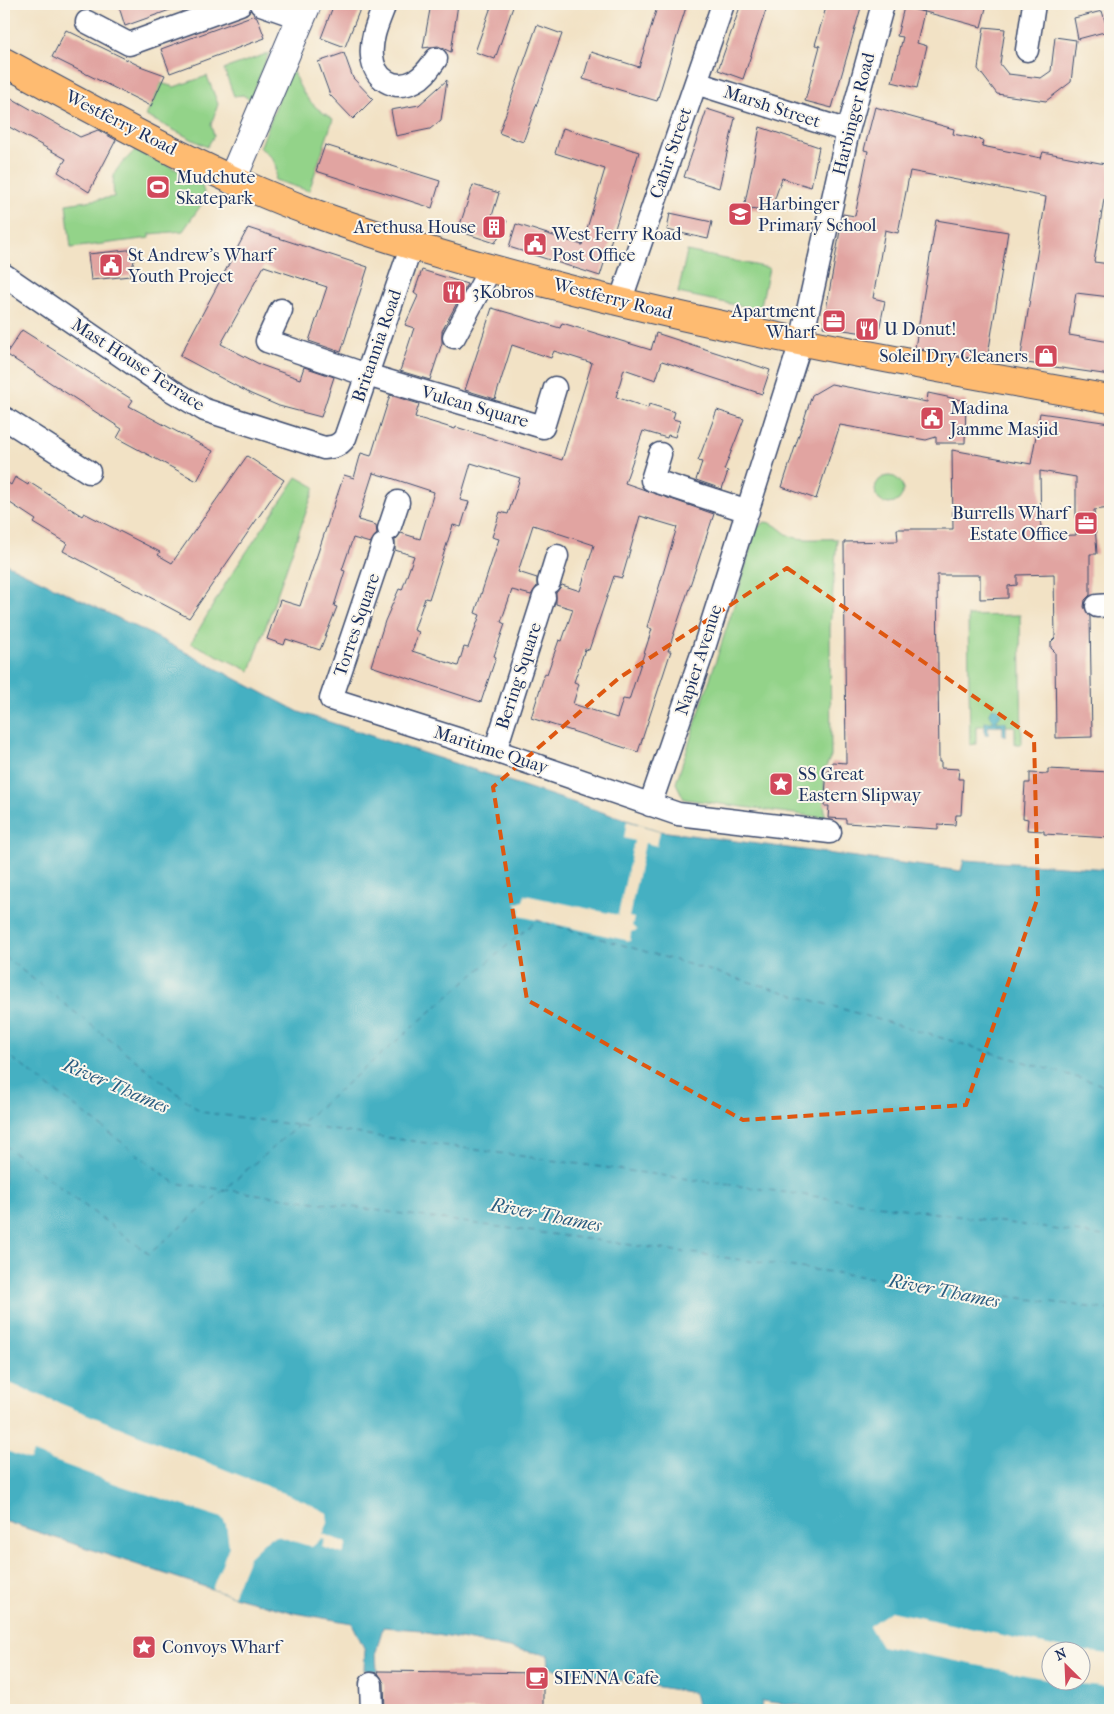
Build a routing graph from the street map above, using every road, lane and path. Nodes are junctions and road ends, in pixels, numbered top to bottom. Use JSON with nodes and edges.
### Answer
{"nodes":[{"id":1,"x":240,"y":4,"type":"edge"},
{"id":2,"x":261,"y":4,"type":"edge"},
{"id":3,"x":385,"y":4,"type":"edge"},
{"id":4,"x":723,"y":4,"type":"edge"},
{"id":5,"x":883,"y":4,"type":"edge"},
{"id":6,"x":1034,"y":4,"type":"edge"},
{"id":7,"x":304,"y":11,"type":"edge"},
{"id":8,"x":87,"y":22,"type":"dead end"},
{"id":9,"x":1027,"y":50,"type":"dead end"},
{"id":10,"x":436,"y":59,"type":"dead end"},
{"id":11,"x":4,"y":62,"type":"edge"},
{"id":12,"x":696,"y":83,"type":"junction"},
{"id":13,"x":848,"y":131,"type":"junction"},
{"id":14,"x":232,"y":180,"type":"junction"},
{"id":15,"x":411,"y":246,"type":"junction"},
{"id":16,"x":490,"y":269,"type":"junction"},
{"id":17,"x":4,"y":275,"type":"edge"},
{"id":18,"x":620,"y":302,"type":"junction"},
{"id":19,"x":281,"y":310,"type":"dead end"},
{"id":20,"x":454,"y":338,"type":"dead end"},
{"id":21,"x":801,"y":342,"type":"junction"},
{"id":22,"x":367,"y":375,"type":"junction"},
{"id":23,"x":555,"y":388,"type":"dead end"},
{"id":24,"x":1110,"y":399,"type":"edge"},
{"id":25,"x":4,"y":418,"type":"edge"},
{"id":26,"x":340,"y":445,"type":"joint"},
{"id":27,"x":660,"y":454,"type":"dead end"},
{"id":28,"x":89,"y":472,"type":"dead end"},
{"id":29,"x":398,"y":502,"type":"dead end"},
{"id":30,"x":748,"y":511,"type":"junction"},
{"id":31,"x":557,"y":556,"type":"dead end"},
{"id":32,"x":332,"y":699,"type":"joint"},
{"id":33,"x":495,"y":751,"type":"junction"},
{"id":34,"x":650,"y":804,"type":"junction"},
{"id":35,"x":830,"y":832,"type":"dead end"},
{"id":36,"x":371,"y":1684,"type":"dead end"},
{"id":37,"x":372,"y":1710,"type":"edge"}],
"edges":[{"from":1,"to":8,"type":"street"},
{"from":2,"to":7,"type":"street"},
{"from":3,"to":10,"type":"street"},
{"from":4,"to":12,"type":"street","name":"Cahir Street"},
{"from":5,"to":13,"type":"street","name":"Harbinger Road"},
{"from":6,"to":9,"type":"street"},
{"from":7,"to":14,"type":"street"},
{"from":11,"to":14,"type":"main road","name":"Westferry Road"},
{"from":12,"to":13,"type":"street","name":"Marsh Street"},
{"from":12,"to":18,"type":"street","name":"Cahir Street"},
{"from":13,"to":21,"type":"street","name":"Harbinger Road"},
{"from":14,"to":15,"type":"main road","name":"Westferry Road"},
{"from":15,"to":16,"type":"main road","name":"Westferry Road"},
{"from":15,"to":22,"type":"street","name":"Britannia Road"},
{"from":16,"to":18,"type":"main road","name":"Westferry Road"},
{"from":16,"to":20,"type":"street"},
{"from":17,"to":26,"type":"street","name":"Mast House Terrace"},
{"from":18,"to":21,"type":"main road","name":"Westferry Road"},
{"from":19,"to":22,"type":"street"},
{"from":21,"to":24,"type":"main road","name":"Westferry Road"},
{"from":21,"to":30,"type":"street","name":"Napier Avenue"},
{"from":22,"to":23,"type":"street","name":"Vulcan Square"},
{"from":22,"to":26,"type":"street","name":"Britannia Road"},
{"from":25,"to":28,"type":"street"},
{"from":27,"to":30,"type":"street"},
{"from":29,"to":32,"type":"street","name":"Torres Square"},
{"from":30,"to":34,"type":"street","name":"Napier Avenue"},
{"from":31,"to":33,"type":"street","name":"Bering Square"},
{"from":32,"to":33,"type":"street","name":"Maritime Quay"},
{"from":33,"to":34,"type":"street","name":"Maritime Quay"},
{"from":34,"to":35,"type":"street"},
{"from":36,"to":37,"type":"street"}]}
